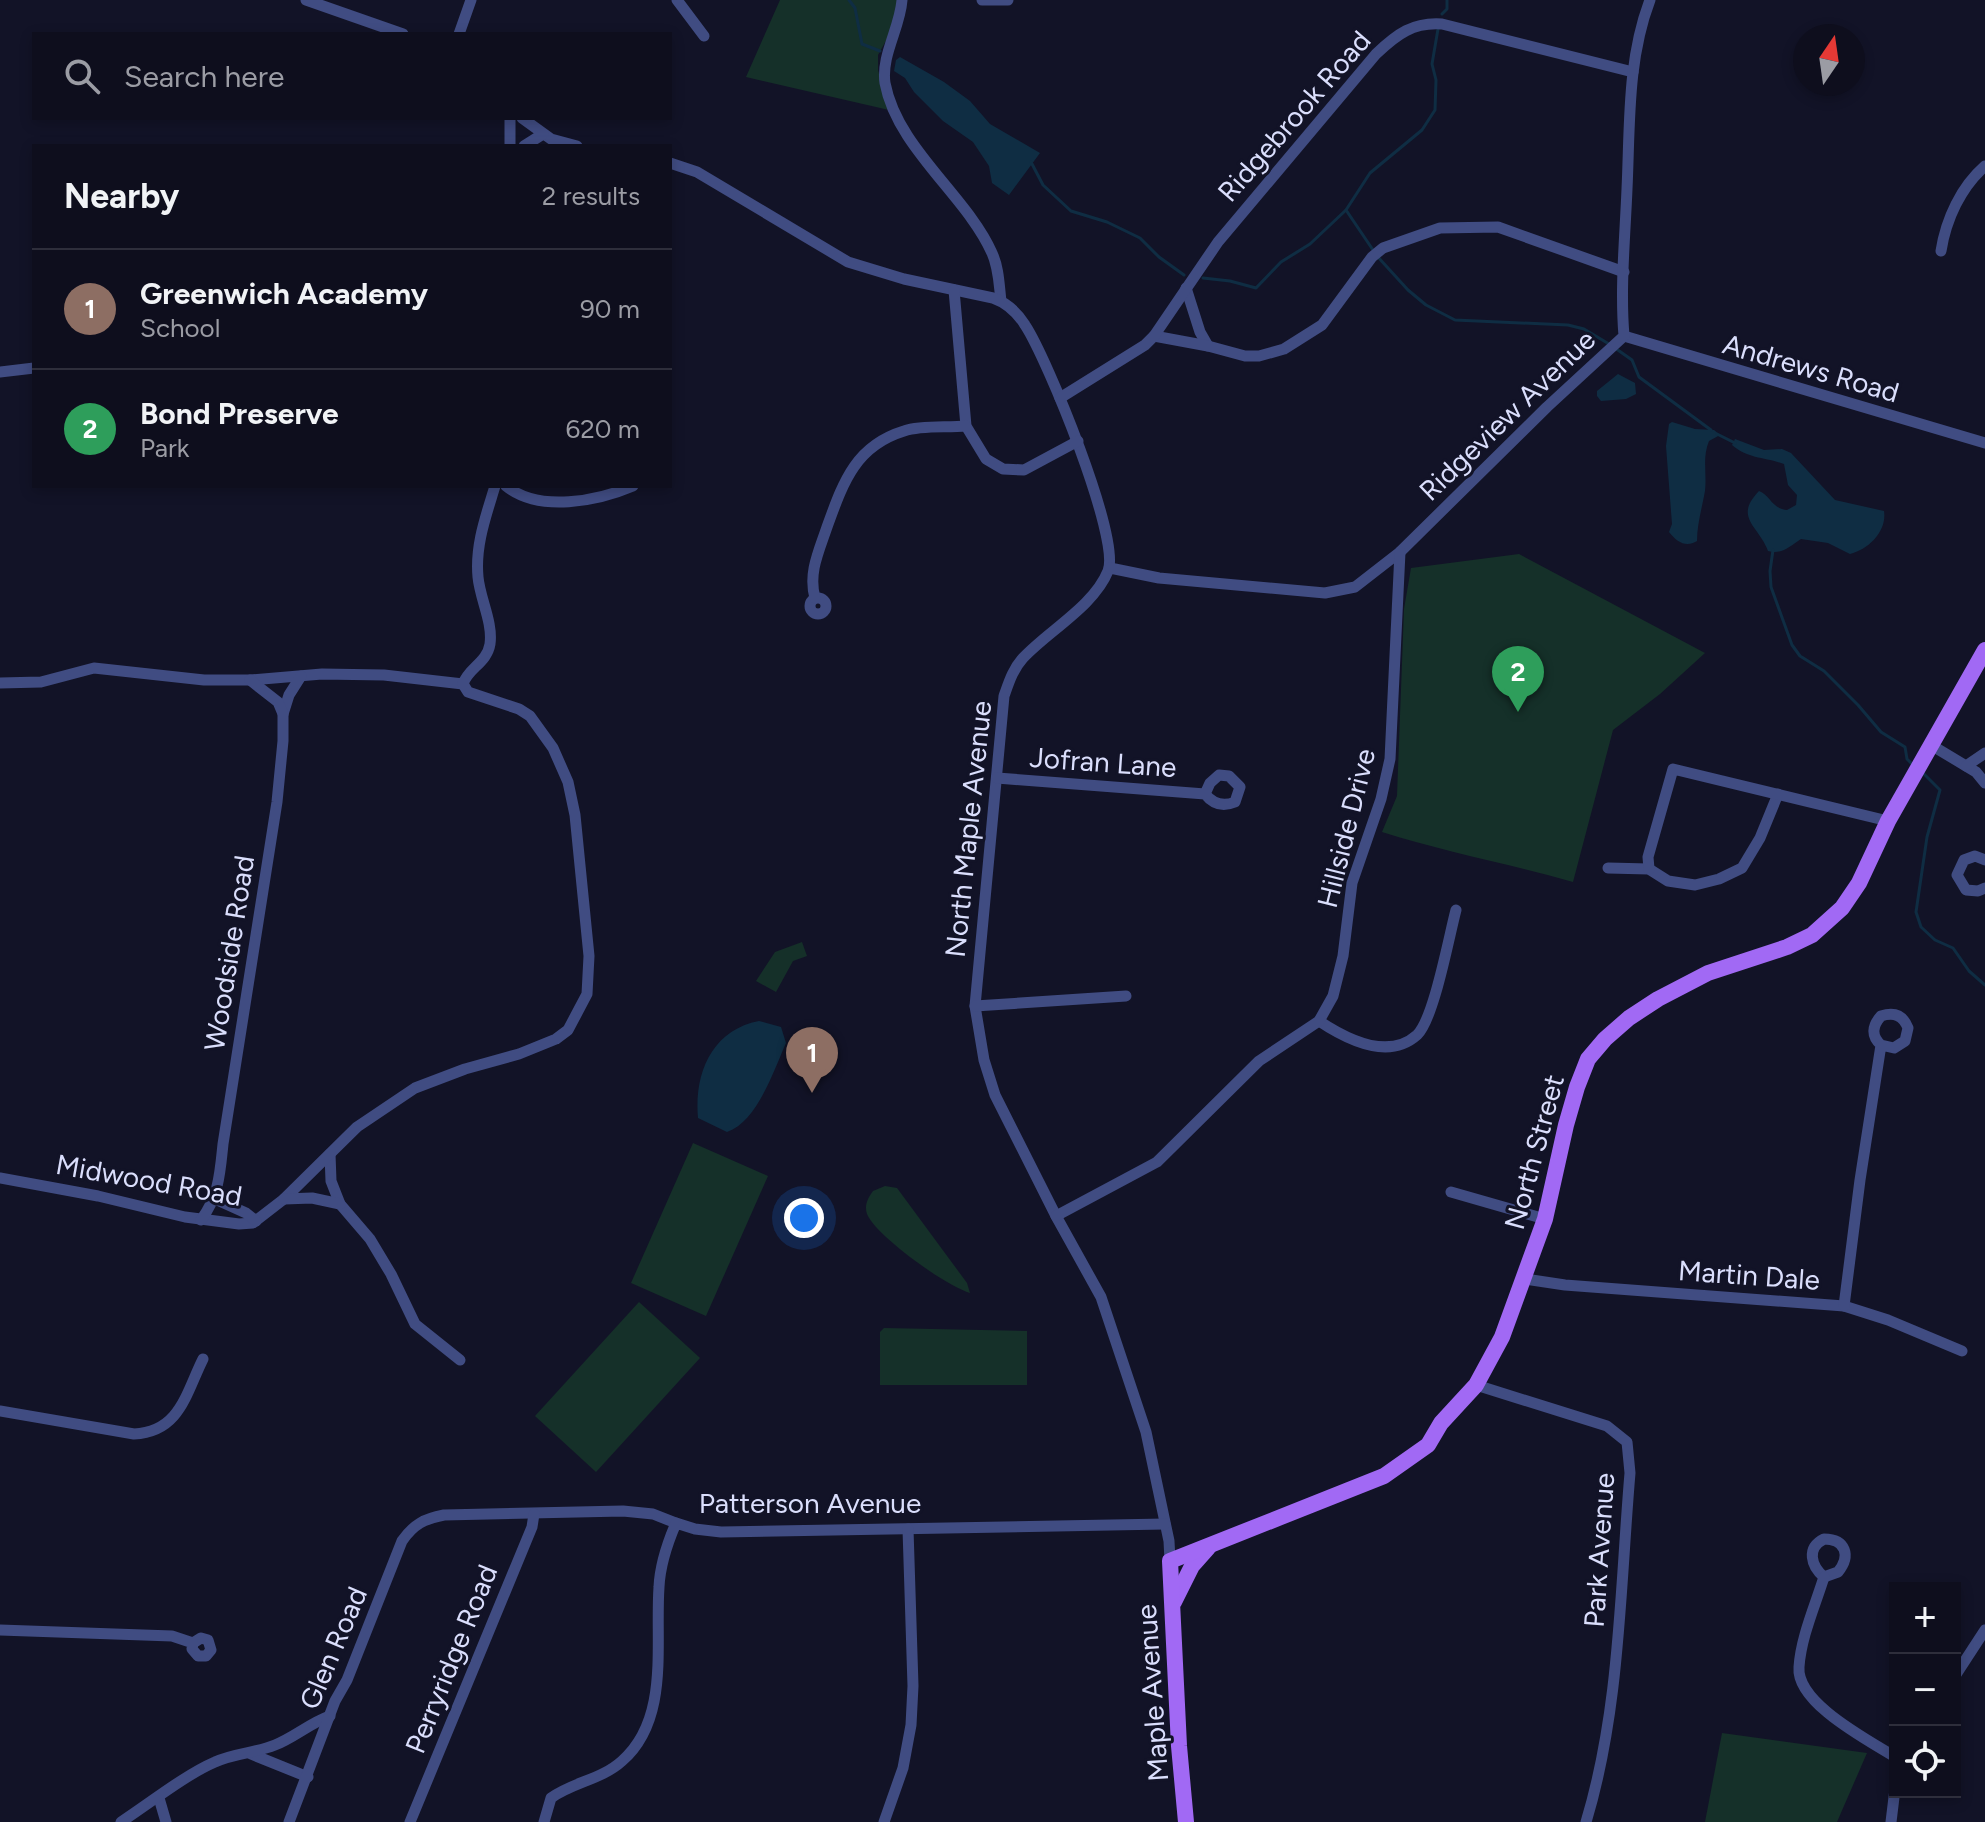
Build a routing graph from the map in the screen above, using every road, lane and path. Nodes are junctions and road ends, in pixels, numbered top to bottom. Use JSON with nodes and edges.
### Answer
{"nodes":[{"id":1,"x":306,"y":0,"type":"edge"},
{"id":2,"x":471,"y":0,"type":"edge"},
{"id":3,"x":677,"y":0,"type":"edge"},
{"id":4,"x":902,"y":0,"type":"edge"},
{"id":5,"x":982,"y":0,"type":"edge"},
{"id":6,"x":1008,"y":0,"type":"edge"},
{"id":7,"x":1650,"y":0,"type":"edge"},
{"id":8,"x":397,"y":32,"type":"edge"},
{"id":9,"x":460,"y":32,"type":"edge"},
{"id":10,"x":704,"y":36,"type":"dead end"},
{"id":11,"x":1633,"y":72,"type":"junction"},
{"id":12,"x":510,"y":120,"type":"edge"},
{"id":13,"x":525,"y":120,"type":"edge"},
{"id":14,"x":543,"y":134,"type":"junction"},
{"id":15,"x":510,"y":144,"type":"edge"},
{"id":16,"x":527,"y":144,"type":"edge"},
{"id":17,"x":571,"y":144,"type":"edge"},
{"id":18,"x":672,"y":164,"type":"edge"},
{"id":19,"x":1985,"y":166,"type":"edge"},
{"id":20,"x":1941,"y":251,"type":"dead end"},
{"id":21,"x":1624,"y":272,"type":"junction"},
{"id":22,"x":1186,"y":288,"type":"junction"},
{"id":23,"x":954,"y":290,"type":"junction"},
{"id":24,"x":1001,"y":301,"type":"junction"},
{"id":25,"x":1154,"y":336,"type":"junction"},
{"id":26,"x":1617,"y":343,"type":"junction"},
{"id":27,"x":1208,"y":346,"type":"junction"},
{"id":28,"x":32,"y":368,"type":"edge"},
{"id":29,"x":0,"y":372,"type":"edge"},
{"id":30,"x":1060,"y":398,"type":"junction"},
{"id":31,"x":966,"y":426,"type":"junction"},
{"id":32,"x":1078,"y":441,"type":"junction"},
{"id":33,"x":1985,"y":443,"type":"edge"},
{"id":34,"x":494,"y":488,"type":"edge"},
{"id":35,"x":509,"y":488,"type":"edge"},
{"id":36,"x":627,"y":488,"type":"edge"},
{"id":37,"x":1400,"y":552,"type":"junction"},
{"id":38,"x":1110,"y":568,"type":"junction"},
{"id":39,"x":815,"y":598,"type":"dead end"},
{"id":40,"x":1985,"y":650,"type":"edge"},
{"id":41,"x":301,"y":676,"type":"junction"},
{"id":42,"x":250,"y":680,"type":"junction"},
{"id":43,"x":0,"y":683,"type":"edge"},
{"id":44,"x":463,"y":684,"type":"junction"},
{"id":45,"x":283,"y":714,"type":"junction"},
{"id":46,"x":1931,"y":745,"type":"junction"},
{"id":47,"x":1985,"y":753,"type":"edge"},
{"id":48,"x":1966,"y":766,"type":"junction"},
{"id":49,"x":997,"y":778,"type":"junction"},
{"id":50,"x":1985,"y":783,"type":"edge"},
{"id":51,"x":1205,"y":794,"type":"dead end"},
{"id":52,"x":1778,"y":794,"type":"junction"},
{"id":53,"x":1888,"y":821,"type":"junction"},
{"id":54,"x":1985,"y":860,"type":"edge"},
{"id":55,"x":1608,"y":868,"type":"dead end"},
{"id":56,"x":1649,"y":869,"type":"junction"},
{"id":57,"x":1985,"y":888,"type":"edge"},
{"id":58,"x":1456,"y":910,"type":"dead end"},
{"id":59,"x":1126,"y":996,"type":"dead end"},
{"id":60,"x":975,"y":1006,"type":"junction"},
{"id":61,"x":1319,"y":1021,"type":"junction"},
{"id":62,"x":1881,"y":1045,"type":"dead end"},
{"id":63,"x":330,"y":1154,"type":"junction"},
{"id":64,"x":0,"y":1178,"type":"edge"},
{"id":65,"x":1451,"y":1192,"type":"dead end"},
{"id":66,"x":215,"y":1199,"type":"junction"},
{"id":67,"x":284,"y":1199,"type":"junction"},
{"id":68,"x":340,"y":1204,"type":"junction"},
{"id":69,"x":1056,"y":1216,"type":"junction"},
{"id":70,"x":1545,"y":1219,"type":"junction"},
{"id":71,"x":201,"y":1220,"type":"junction"},
{"id":72,"x":256,"y":1221,"type":"junction"},
{"id":73,"x":1525,"y":1279,"type":"junction"},
{"id":74,"x":1844,"y":1306,"type":"junction"},
{"id":75,"x":1962,"y":1351,"type":"dead end"},
{"id":76,"x":203,"y":1359,"type":"dead end"},
{"id":77,"x":460,"y":1360,"type":"dead end"},
{"id":78,"x":1476,"y":1385,"type":"junction"},
{"id":79,"x":0,"y":1411,"type":"edge"},
{"id":80,"x":534,"y":1514,"type":"junction"},
{"id":81,"x":676,"y":1523,"type":"junction"},
{"id":82,"x":1165,"y":1524,"type":"junction"},
{"id":83,"x":908,"y":1529,"type":"junction"},
{"id":84,"x":1209,"y":1546,"type":"junction"},
{"id":85,"x":1170,"y":1561,"type":"junction"},
{"id":86,"x":1824,"y":1577,"type":"dead end"},
{"id":87,"x":1171,"y":1608,"type":"junction"},
{"id":88,"x":0,"y":1630,"type":"edge"},
{"id":89,"x":1985,"y":1630,"type":"edge"},
{"id":90,"x":193,"y":1643,"type":"dead end"},
{"id":91,"x":1961,"y":1667,"type":"edge"},
{"id":92,"x":330,"y":1716,"type":"junction"},
{"id":93,"x":1889,"y":1753,"type":"edge"},
{"id":94,"x":251,"y":1754,"type":"junction"},
{"id":95,"x":308,"y":1777,"type":"junction"},
{"id":96,"x":159,"y":1798,"type":"junction"},
{"id":97,"x":1894,"y":1798,"type":"edge"},
{"id":98,"x":121,"y":1822,"type":"edge"},
{"id":99,"x":166,"y":1822,"type":"edge"},
{"id":100,"x":289,"y":1822,"type":"edge"},
{"id":101,"x":410,"y":1822,"type":"edge"},
{"id":102,"x":544,"y":1822,"type":"edge"},
{"id":103,"x":884,"y":1822,"type":"edge"},
{"id":104,"x":1186,"y":1822,"type":"edge"},
{"id":105,"x":1586,"y":1822,"type":"edge"},
{"id":106,"x":1891,"y":1822,"type":"edge"}],
"edges":[{"from":1,"to":8,"type":"street"},
{"from":2,"to":9,"type":"street"},
{"from":3,"to":10,"type":"street"},
{"from":4,"to":24,"type":"street"},
{"from":5,"to":6,"type":"street"},
{"from":7,"to":11,"type":"street","name":"Ridgeview Avenue"},
{"from":11,"to":21,"type":"street","name":"Ridgeview Avenue"},
{"from":11,"to":22,"type":"street","name":"Ridgebrook Road"},
{"from":12,"to":15,"type":"street"},
{"from":13,"to":14,"type":"street"},
{"from":14,"to":16,"type":"street"},
{"from":14,"to":17,"type":"street"},
{"from":18,"to":23,"type":"street"},
{"from":19,"to":20,"type":"street"},
{"from":21,"to":26,"type":"street","name":"Ridgeview Avenue"},
{"from":21,"to":27,"type":"street"},
{"from":22,"to":25,"type":"street","name":"Ridgebrook Road"},
{"from":22,"to":27,"type":"street"},
{"from":23,"to":24,"type":"street"},
{"from":23,"to":31,"type":"street"},
{"from":24,"to":30,"type":"street"},
{"from":25,"to":27,"type":"street"},
{"from":25,"to":30,"type":"street","name":"Ridgebrook Road"},
{"from":26,"to":33,"type":"street","name":"Andrews Road"},
{"from":26,"to":37,"type":"street","name":"Ridgeview Avenue"},
{"from":28,"to":29,"type":"street"},
{"from":30,"to":32,"type":"street"},
{"from":31,"to":32,"type":"street"},
{"from":31,"to":39,"type":"street"},
{"from":32,"to":38,"type":"street"},
{"from":34,"to":44,"type":"street"},
{"from":35,"to":36,"type":"street"},
{"from":37,"to":38,"type":"street","name":"Ridgeview Avenue"},
{"from":37,"to":61,"type":"street","name":"Hillside Drive"},
{"from":38,"to":49,"type":"street","name":"North Maple Avenue"},
{"from":40,"to":46,"type":"main road","name":"North Street"},
{"from":41,"to":42,"type":"street"},
{"from":41,"to":44,"type":"street"},
{"from":41,"to":45,"type":"street","name":"Woodside Road"},
{"from":42,"to":43,"type":"street"},
{"from":42,"to":45,"type":"street"},
{"from":44,"to":63,"type":"street","name":"Midwood Road"},
{"from":45,"to":66,"type":"street","name":"Woodside Road"},
{"from":46,"to":48,"type":"street"},
{"from":46,"to":53,"type":"main road","name":"North Street"},
{"from":47,"to":48,"type":"street"},
{"from":48,"to":50,"type":"street"},
{"from":49,"to":51,"type":"street","name":"Jofran Lane"},
{"from":49,"to":60,"type":"street","name":"North Maple Avenue"},
{"from":52,"to":53,"type":"street"},
{"from":52,"to":56,"type":"street"},
{"from":52,"to":56,"type":"street"},
{"from":53,"to":70,"type":"main road","name":"North Street"},
{"from":54,"to":57,"type":"street"},
{"from":55,"to":56,"type":"street"},
{"from":58,"to":61,"type":"street"},
{"from":59,"to":60,"type":"street"},
{"from":60,"to":69,"type":"street","name":"North Maple Avenue"},
{"from":61,"to":69,"type":"street"},
{"from":62,"to":74,"type":"street"},
{"from":63,"to":67,"type":"street","name":"Midwood Road"},
{"from":63,"to":68,"type":"street"},
{"from":64,"to":71,"type":"street","name":"Midwood Road"},
{"from":65,"to":70,"type":"street"},
{"from":66,"to":71,"type":"street","name":"Woodside Road"},
{"from":66,"to":72,"type":"street"},
{"from":67,"to":68,"type":"street"},
{"from":67,"to":72,"type":"street","name":"Midwood Road"},
{"from":68,"to":77,"type":"street"},
{"from":69,"to":82,"type":"street","name":"North Maple Avenue"},
{"from":70,"to":73,"type":"main road","name":"North Street"},
{"from":71,"to":72,"type":"street","name":"Midwood Road"},
{"from":73,"to":74,"type":"street","name":"Martin Dale"},
{"from":73,"to":78,"type":"main road","name":"North Street"},
{"from":74,"to":75,"type":"street","name":"Martin Dale"},
{"from":76,"to":79,"type":"street"},
{"from":78,"to":84,"type":"main road","name":"North Street"},
{"from":78,"to":105,"type":"street","name":"Park Avenue"},
{"from":80,"to":81,"type":"street"},
{"from":80,"to":92,"type":"street","name":"Glen Road"},
{"from":80,"to":101,"type":"street","name":"Perryridge Road"},
{"from":81,"to":83,"type":"street","name":"Patterson Avenue"},
{"from":81,"to":102,"type":"street","name":"Patterson Avenue"},
{"from":82,"to":83,"type":"street","name":"Patterson Avenue"},
{"from":82,"to":85,"type":"street","name":"North Maple Avenue"},
{"from":83,"to":103,"type":"street"},
{"from":84,"to":85,"type":"main road","name":"North Street"},
{"from":84,"to":87,"type":"main road"},
{"from":85,"to":87,"type":"main road","name":"Maple Avenue"},
{"from":86,"to":93,"type":"street"},
{"from":87,"to":104,"type":"main road","name":"Maple Avenue"},
{"from":88,"to":90,"type":"street"},
{"from":89,"to":91,"type":"street"},
{"from":92,"to":94,"type":"street"},
{"from":92,"to":95,"type":"street","name":"Glen Road"},
{"from":94,"to":95,"type":"street"},
{"from":94,"to":96,"type":"street"},
{"from":95,"to":100,"type":"street","name":"Glen Road"},
{"from":96,"to":98,"type":"street"},
{"from":96,"to":99,"type":"street"},
{"from":97,"to":106,"type":"street"}]}
